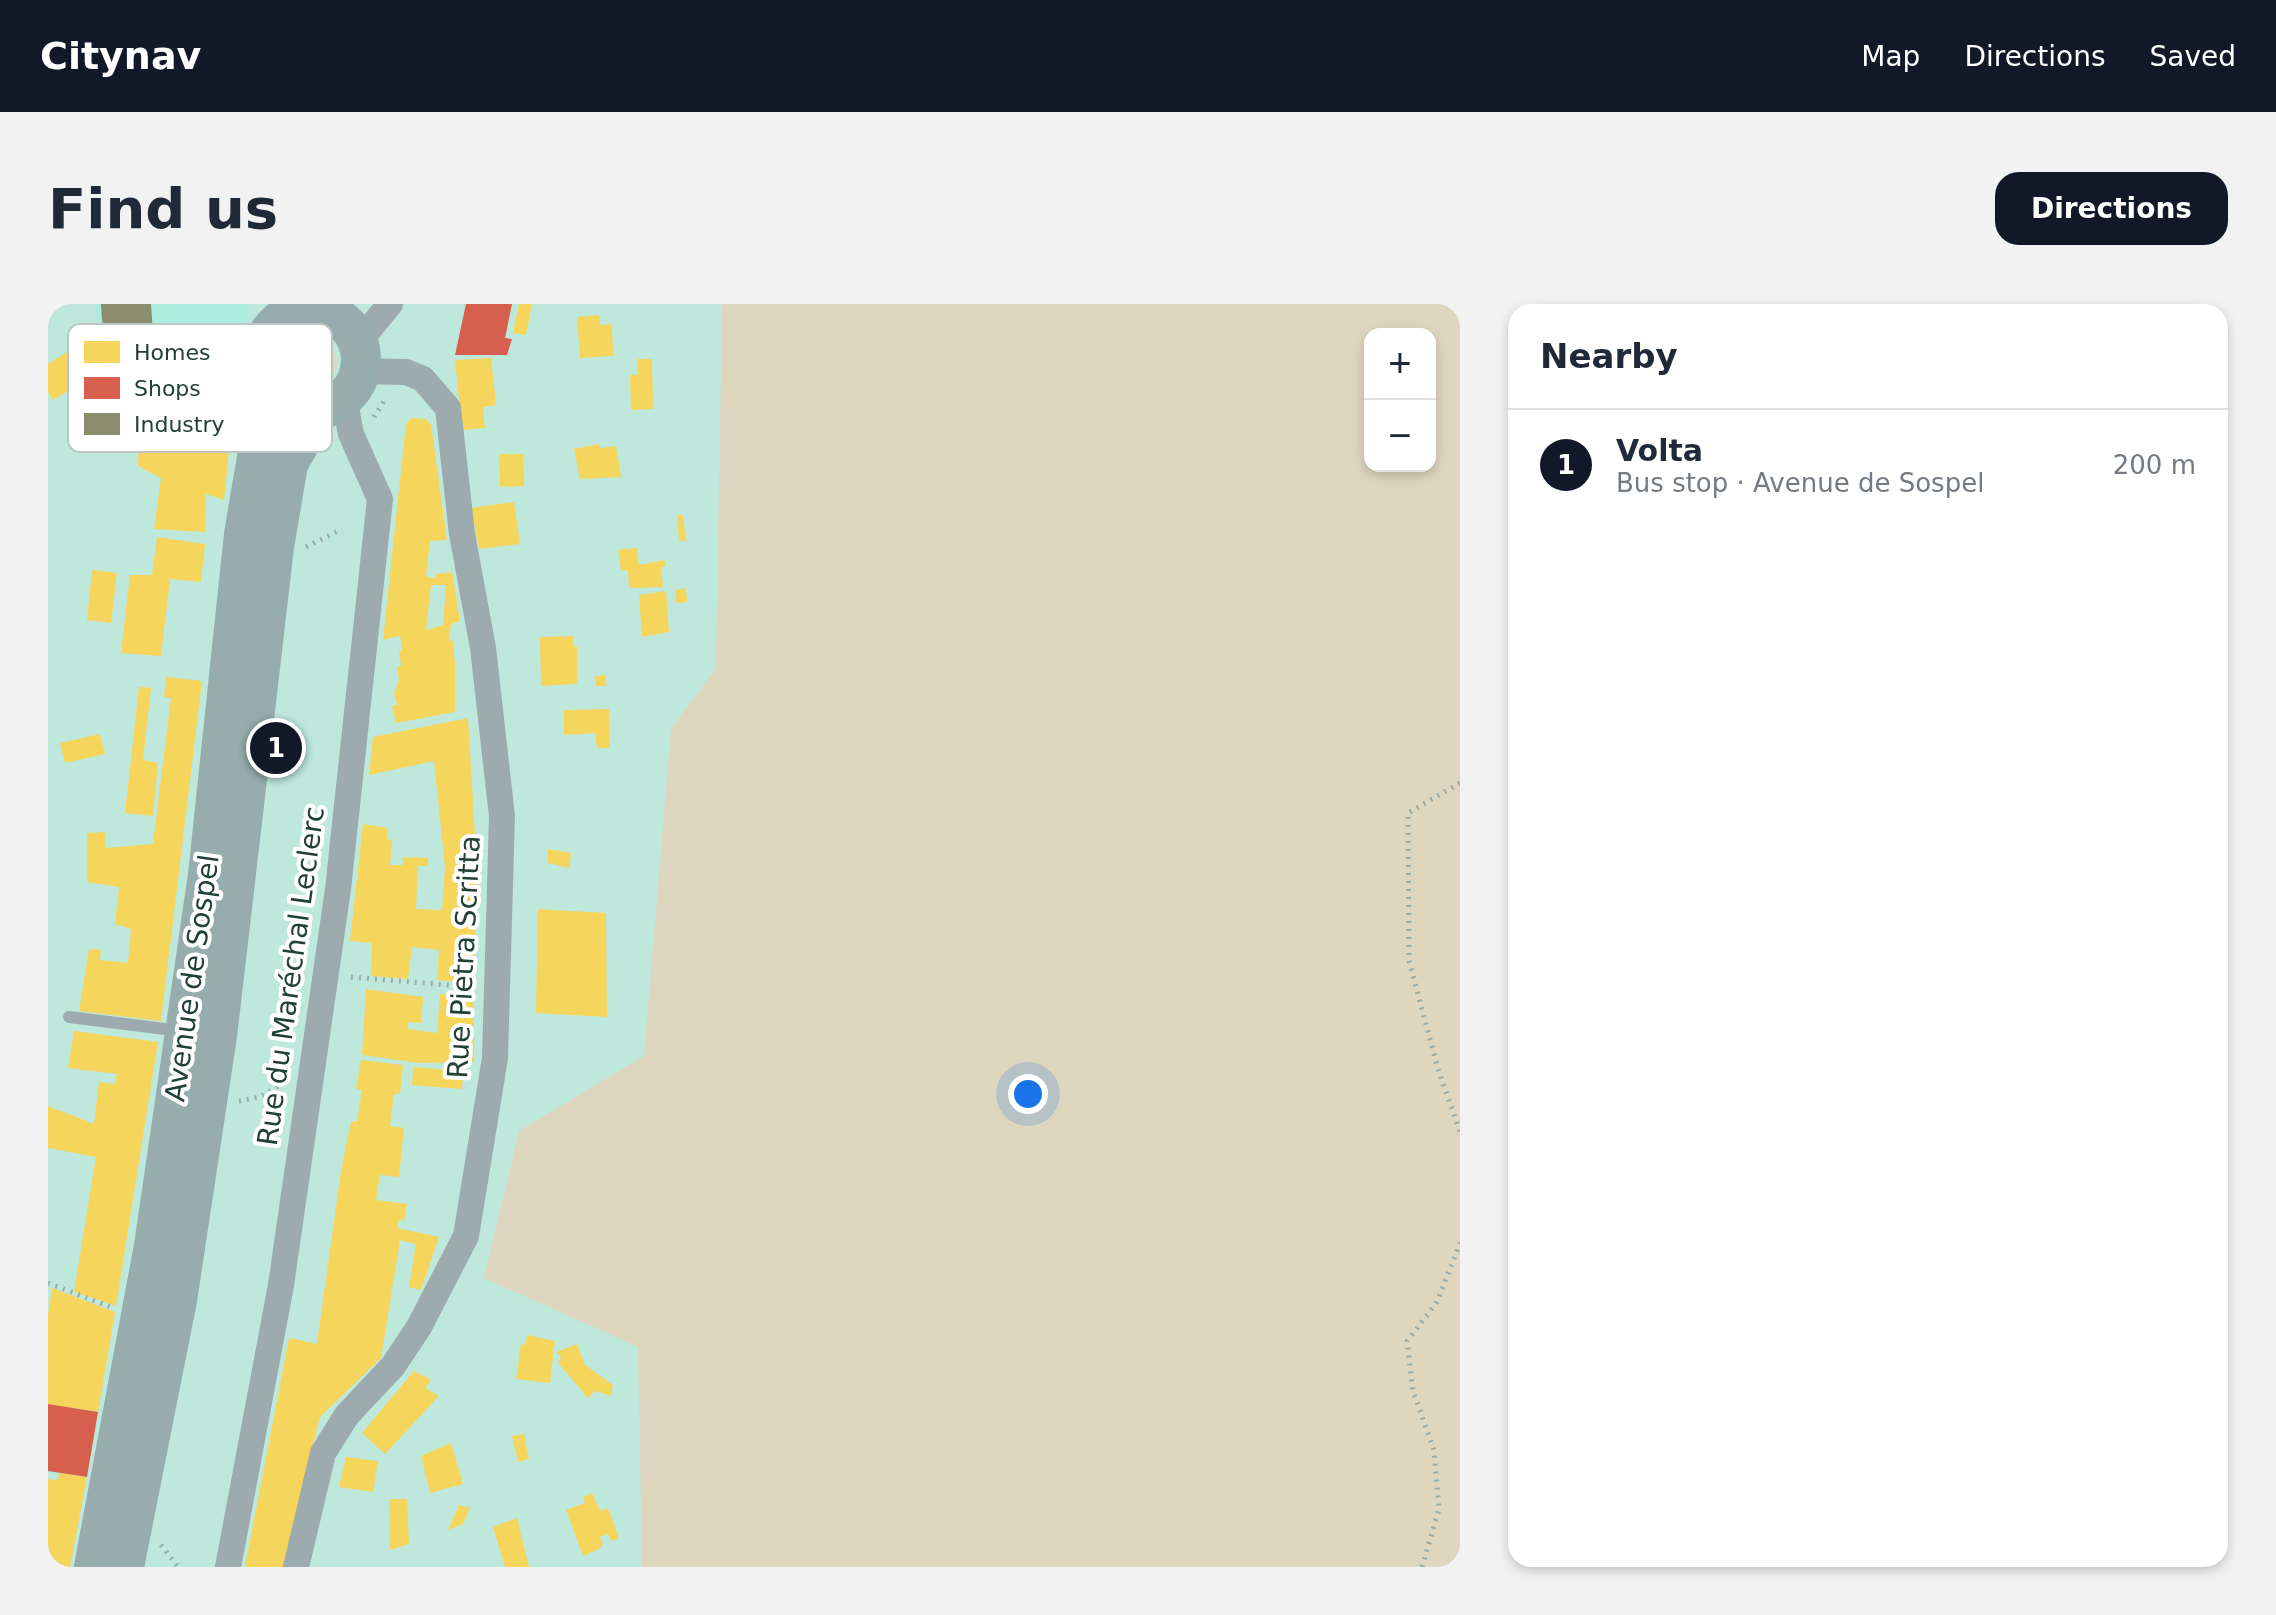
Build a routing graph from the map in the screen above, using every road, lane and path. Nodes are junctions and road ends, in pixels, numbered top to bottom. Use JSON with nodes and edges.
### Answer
{"nodes":[{"id":1,"x":390,"y":304,"type":"edge"},
{"id":2,"x":324,"y":308,"type":"edge"},
{"id":3,"x":286,"y":310,"type":"edge"},
{"id":4,"x":357,"y":388,"type":"junction"},
{"id":5,"x":332,"y":394,"type":"edge"},
{"id":6,"x":332,"y":416,"type":"edge"},
{"id":7,"x":258,"y":452,"type":"edge"},
{"id":8,"x":299,"y":452,"type":"edge"},
{"id":9,"x":342,"y":529,"type":"dead end"},
{"id":10,"x":299,"y":547,"type":"dead end"},
{"id":11,"x":1460,"y":783,"type":"edge"},
{"id":12,"x":326,"y":975,"type":"junction"},
{"id":13,"x":497,"y":989,"type":"junction"},
{"id":14,"x":69,"y":1017,"type":"dead end"},
{"id":15,"x":201,"y":1034,"type":"junction"},
{"id":16,"x":311,"y":1078,"type":"junction"},
{"id":17,"x":226,"y":1104,"type":"dead end"},
{"id":18,"x":1460,"y":1132,"type":"edge"},
{"id":19,"x":1460,"y":1243,"type":"edge"},
{"id":20,"x":48,"y":1283,"type":"edge"},
{"id":21,"x":145,"y":1296,"type":"junction"},
{"id":22,"x":94,"y":1567,"type":"edge"},
{"id":23,"x":124,"y":1567,"type":"edge"},
{"id":24,"x":228,"y":1567,"type":"edge"},
{"id":25,"x":296,"y":1567,"type":"edge"},
{"id":26,"x":1422,"y":1567,"type":"edge"}],
"edges":[{"from":1,"to":4,"type":"street"},
{"from":2,"to":3,"type":"main road"},
{"from":2,"to":4,"type":"main road"},
{"from":4,"to":5,"type":"main road"},
{"from":4,"to":6,"type":"main road","name":"Avenue de Sospel"},
{"from":4,"to":12,"type":"street","name":"Rue du Maréchal Leclerc"},
{"from":4,"to":13,"type":"street","name":"Rue Pietra Scritta"},
{"from":7,"to":15,"type":"main road","name":"Avenue de Sospel"},
{"from":8,"to":15,"type":"main road","name":"Avenue de Sospel"},
{"from":9,"to":10,"type":"path"},
{"from":11,"to":18,"type":"path"},
{"from":12,"to":13,"type":"path"},
{"from":12,"to":16,"type":"street","name":"Rue du Maréchal Leclerc"},
{"from":13,"to":25,"type":"street","name":"Rue Pietra Scritta"},
{"from":14,"to":15,"type":"lane"},
{"from":15,"to":21,"type":"main road","name":"Avenue de Sospel"},
{"from":15,"to":23,"type":"main road","name":"Avenue de Sospel"},
{"from":16,"to":17,"type":"path"},
{"from":16,"to":24,"type":"street","name":"Rue du Maréchal Leclerc"},
{"from":19,"to":26,"type":"path"},
{"from":20,"to":21,"type":"path"},
{"from":21,"to":22,"type":"main road","name":"Avenue de Sospel"}]}
